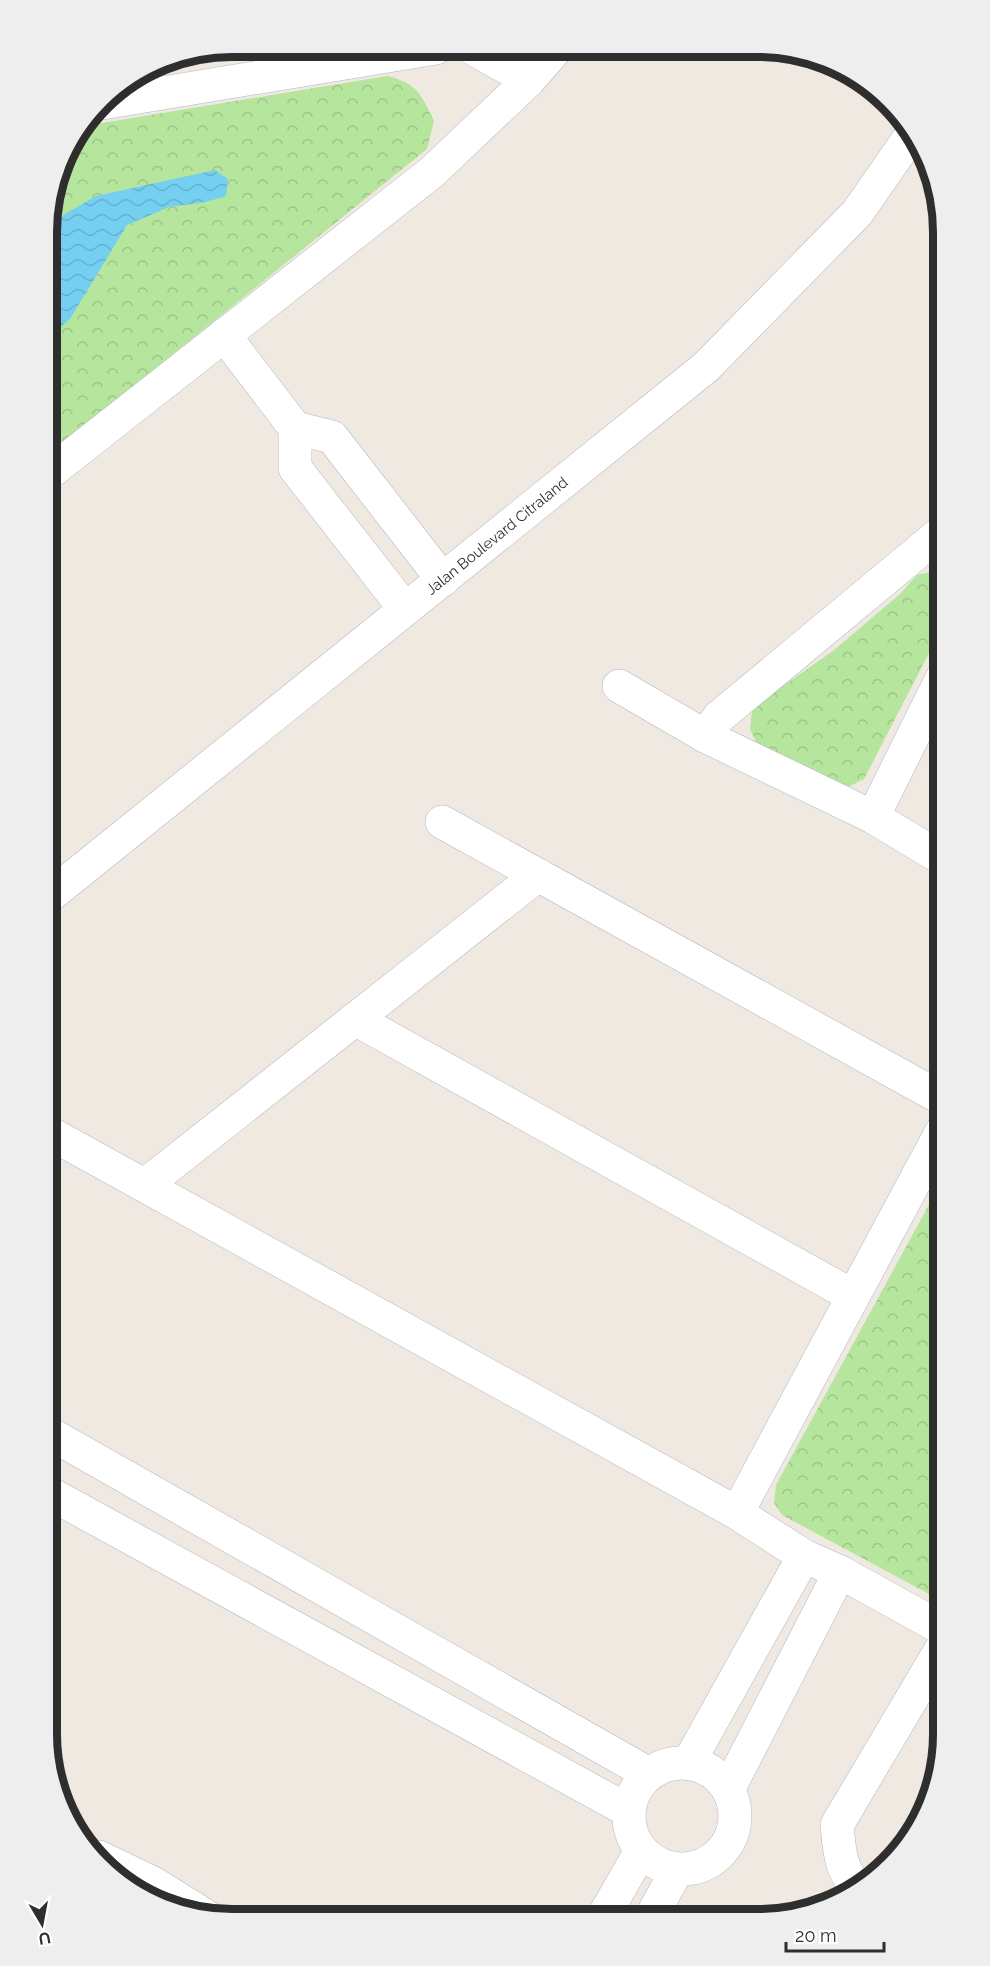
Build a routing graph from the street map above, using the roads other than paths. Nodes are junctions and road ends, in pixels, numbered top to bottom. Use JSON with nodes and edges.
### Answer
{"nodes":[{"id":1,"x":381,"y":57,"type":"edge"},
{"id":2,"x":488,"y":57,"type":"edge"},
{"id":3,"x":548,"y":57,"type":"edge"},
{"id":4,"x":529,"y":80,"type":"junction"},
{"id":5,"x":116,"y":101,"type":"edge"},
{"id":6,"x":907,"y":141,"type":"edge"},
{"id":7,"x":224,"y":335,"type":"junction"},
{"id":8,"x":295,"y":429,"type":"junction"},
{"id":9,"x":57,"y":467,"type":"edge"},
{"id":10,"x":933,"y":539,"type":"edge"},
{"id":11,"x":443,"y":580,"type":"junction"},
{"id":12,"x":405,"y":609,"type":"junction"},
{"id":13,"x":619,"y":686,"type":"dead end"},
{"id":14,"x":933,"y":696,"type":"edge"},
{"id":15,"x":705,"y":736,"type":"junction"},
{"id":16,"x":873,"y":817,"type":"junction"},
{"id":17,"x":442,"y":822,"type":"dead end"},
{"id":18,"x":933,"y":853,"type":"edge"},
{"id":19,"x":538,"y":875,"type":"junction"},
{"id":20,"x":57,"y":890,"type":"edge"},
{"id":21,"x":355,"y":1020,"type":"junction"},
{"id":22,"x":933,"y":1093,"type":"edge"},
{"id":23,"x":57,"y":1136,"type":"edge"},
{"id":24,"x":933,"y":1148,"type":"edge"},
{"id":25,"x":145,"y":1185,"type":"junction"},
{"id":26,"x":853,"y":1296,"type":"junction"},
{"id":27,"x":57,"y":1438,"type":"edge"},
{"id":28,"x":57,"y":1497,"type":"edge"},
{"id":29,"x":737,"y":1513,"type":"junction"},
{"id":30,"x":804,"y":1556,"type":"junction"},
{"id":31,"x":840,"y":1572,"type":"junction"},
{"id":32,"x":933,"y":1623,"type":"edge"},
{"id":33,"x":933,"y":1663,"type":"edge"},
{"id":34,"x":688,"y":1762,"type":"junction"},
{"id":35,"x":649,"y":1774,"type":"junction"},
{"id":36,"x":729,"y":1788,"type":"junction"},
{"id":37,"x":629,"y":1811,"type":"junction"},
{"id":38,"x":641,"y":1851,"type":"junction"},
{"id":39,"x":117,"y":1866,"type":"edge"},
{"id":40,"x":677,"y":1870,"type":"junction"},
{"id":41,"x":853,"y":1881,"type":"edge"},
{"id":42,"x":183,"y":1902,"type":"edge"},
{"id":43,"x":608,"y":1909,"type":"edge"},
{"id":44,"x":656,"y":1909,"type":"edge"}],
"edges":[{"from":1,"to":5,"type":"street"},
{"from":2,"to":4,"type":"street"},
{"from":3,"to":4,"type":"street"},
{"from":4,"to":7,"type":"street"},
{"from":6,"to":11,"type":"street","name":"Jalan Boulevard Citraland"},
{"from":7,"to":8,"type":"street"},
{"from":7,"to":9,"type":"street"},
{"from":8,"to":11,"type":"street"},
{"from":8,"to":12,"type":"street"},
{"from":10,"to":15,"type":"street"},
{"from":11,"to":12,"type":"street","name":"Jalan Boulevard Citraland"},
{"from":12,"to":20,"type":"street","name":"Jalan Boulevard Citraland"},
{"from":13,"to":15,"type":"street"},
{"from":14,"to":16,"type":"street"},
{"from":15,"to":16,"type":"street"},
{"from":16,"to":18,"type":"street"},
{"from":17,"to":19,"type":"street"},
{"from":19,"to":21,"type":"street"},
{"from":19,"to":22,"type":"street"},
{"from":21,"to":25,"type":"street"},
{"from":21,"to":26,"type":"street"},
{"from":23,"to":25,"type":"street"},
{"from":24,"to":26,"type":"street"},
{"from":25,"to":29,"type":"street"},
{"from":26,"to":29,"type":"street"},
{"from":27,"to":35,"type":"street"},
{"from":28,"to":37,"type":"street"},
{"from":29,"to":30,"type":"street"},
{"from":30,"to":31,"type":"street"},
{"from":30,"to":34,"type":"street"},
{"from":31,"to":32,"type":"street"},
{"from":31,"to":36,"type":"street"},
{"from":33,"to":41,"type":"street"},
{"from":34,"to":35,"type":"street"},
{"from":34,"to":36,"type":"street"},
{"from":35,"to":37,"type":"street"},
{"from":36,"to":40,"type":"street"},
{"from":37,"to":38,"type":"street"},
{"from":38,"to":40,"type":"street"},
{"from":38,"to":43,"type":"street"},
{"from":39,"to":42,"type":"street"},
{"from":40,"to":44,"type":"street"}]}
